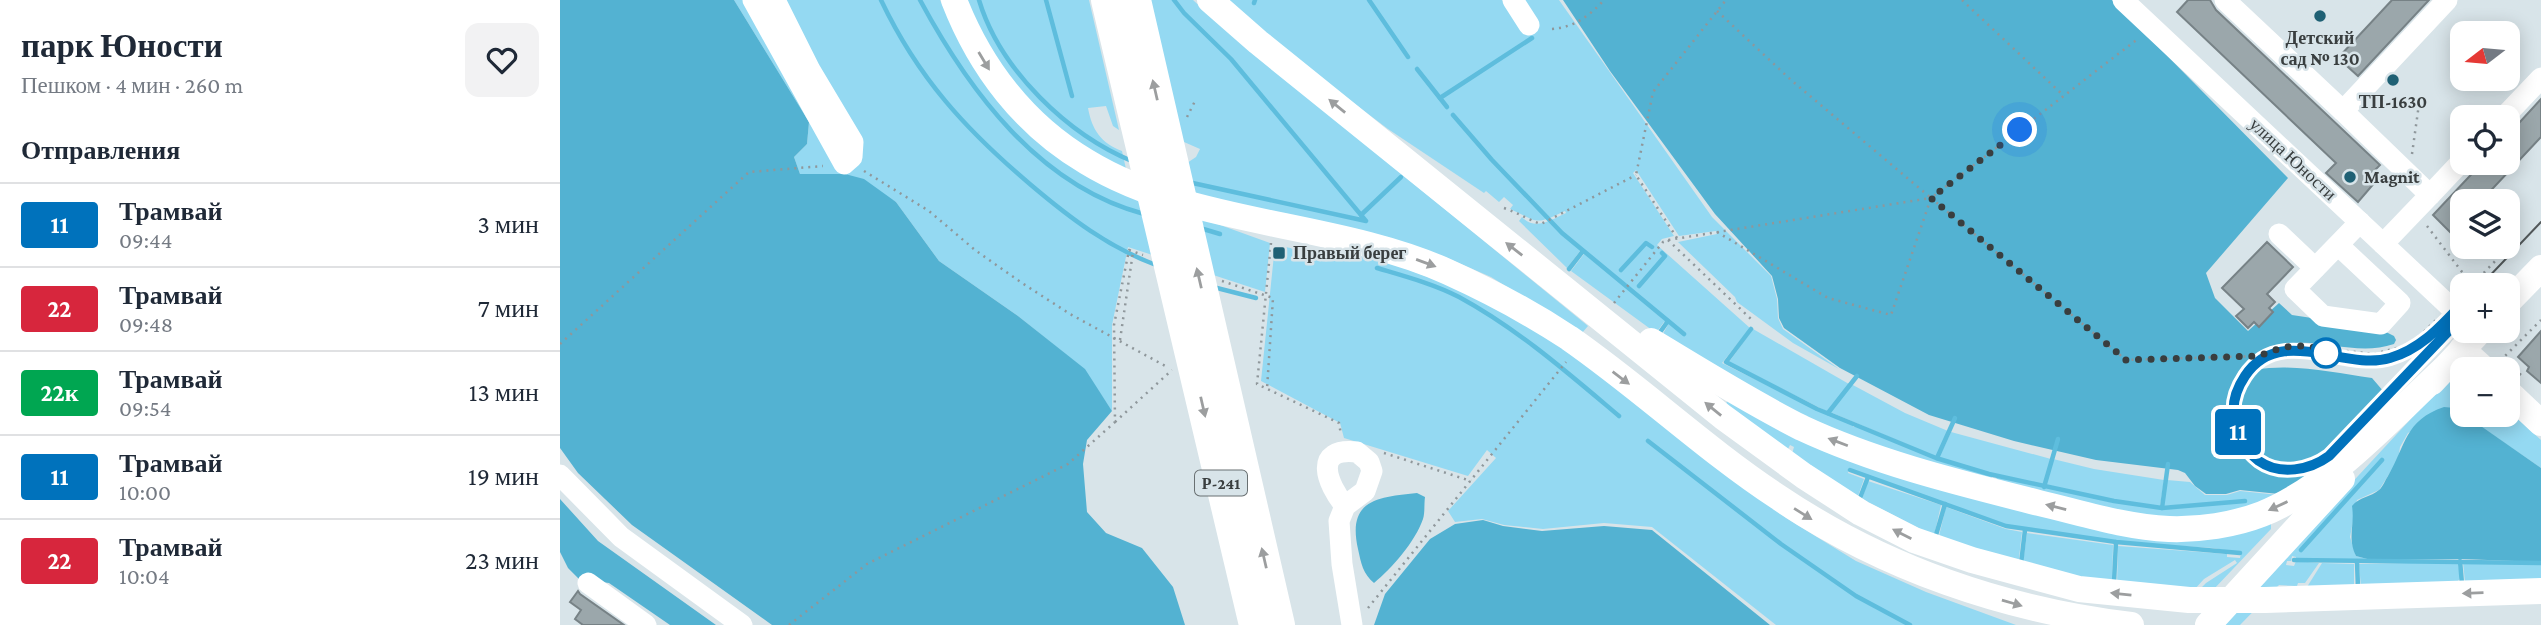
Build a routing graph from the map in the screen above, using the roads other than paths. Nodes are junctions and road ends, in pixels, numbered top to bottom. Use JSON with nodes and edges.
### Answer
{"nodes":[{"id":1,"x":753,"y":0,"type":"edge"},
{"id":2,"x":775,"y":0,"type":"edge"},
{"id":3,"x":954,"y":0,"type":"edge"},
{"id":4,"x":1107,"y":0,"type":"edge"},
{"id":5,"x":1135,"y":0,"type":"edge"},
{"id":6,"x":1210,"y":0,"type":"edge"},
{"id":7,"x":1513,"y":0,"type":"edge"},
{"id":8,"x":2123,"y":0,"type":"edge"},
{"id":9,"x":2225,"y":0,"type":"edge"},
{"id":10,"x":2447,"y":0,"type":"edge"},
{"id":11,"x":1530,"y":25,"type":"dead end"},
{"id":12,"x":2541,"y":78,"type":"edge"},
{"id":13,"x":2515,"y":105,"type":"edge"},
{"id":14,"x":2343,"y":111,"type":"junction"},
{"id":15,"x":1156,"y":154,"type":"junction"},
{"id":16,"x":2450,"y":174,"type":"edge"},
{"id":17,"x":2430,"y":195,"type":"junction"},
{"id":18,"x":2360,"y":222,"type":"junction"},
{"id":19,"x":2279,"y":234,"type":"dead end"},
{"id":20,"x":2383,"y":244,"type":"junction"},
{"id":21,"x":2338,"y":245,"type":"junction"},
{"id":22,"x":2315,"y":268,"type":"junction"},
{"id":23,"x":2541,"y":268,"type":"edge"},
{"id":24,"x":2520,"y":290,"type":"edge"},
{"id":25,"x":1567,"y":291,"type":"junction"},
{"id":26,"x":2450,"y":310,"type":"edge"},
{"id":27,"x":1201,"y":343,"type":"junction"},
{"id":28,"x":2459,"y":343,"type":"edge"},
{"id":29,"x":2443,"y":370,"type":"junction"},
{"id":30,"x":2520,"y":392,"type":"edge"},
{"id":31,"x":2541,"y":423,"type":"edge"},
{"id":32,"x":560,"y":475,"type":"edge"},
{"id":33,"x":1345,"y":506,"type":"dead end"},
{"id":34,"x":588,"y":583,"type":"dead end"},
{"id":35,"x":2541,"y":591,"type":"edge"},
{"id":36,"x":1356,"y":621,"type":"edge"},
{"id":37,"x":646,"y":625,"type":"edge"},
{"id":38,"x":742,"y":625,"type":"edge"},
{"id":39,"x":1255,"y":625,"type":"edge"},
{"id":40,"x":1279,"y":625,"type":"edge"},
{"id":41,"x":2131,"y":625,"type":"edge"},
{"id":42,"x":2208,"y":625,"type":"edge"}],
"edges":[{"from":1,"to":2,"type":"street"},
{"from":3,"to":41,"type":"main road","one_way":true},
{"from":4,"to":15,"type":"highway","number":"Р-241"},
{"from":15,"to":5,"type":"highway","number":"Р-241","one_way":true},
{"from":25,"to":6,"type":"main road","one_way":true},
{"from":7,"to":11,"type":"street"},
{"from":8,"to":18,"type":"street","name":"улица Юности"},
{"from":9,"to":14,"type":"street"},
{"from":10,"to":14,"type":"street"},
{"from":12,"to":13,"type":"street"},
{"from":14,"to":17,"type":"street"},
{"from":15,"to":27,"type":"highway","number":"Р-241"},
{"from":16,"to":17,"type":"street"},
{"from":17,"to":20,"type":"street"},
{"from":18,"to":20,"type":"street","name":"улица Юности"},
{"from":18,"to":21,"type":"street"},
{"from":19,"to":22,"type":"street"},
{"from":20,"to":26,"type":"street","name":"улица Юности"},
{"from":21,"to":22,"type":"street"},
{"from":21,"to":22,"type":"street"},
{"from":23,"to":24,"type":"main road"},
{"from":29,"to":25,"type":"main road","one_way":true},
{"from":35,"to":25,"type":"main road","one_way":true},
{"from":27,"to":39,"type":"highway","number":"Р-241","one_way":true},
{"from":40,"to":27,"type":"highway","number":"Р-241","one_way":true},
{"from":28,"to":29,"type":"main road"},
{"from":29,"to":42,"type":"main road"},
{"from":30,"to":31,"type":"main road"},
{"from":32,"to":38,"type":"street"},
{"from":33,"to":36,"type":"street"},
{"from":34,"to":37,"type":"street"}]}
